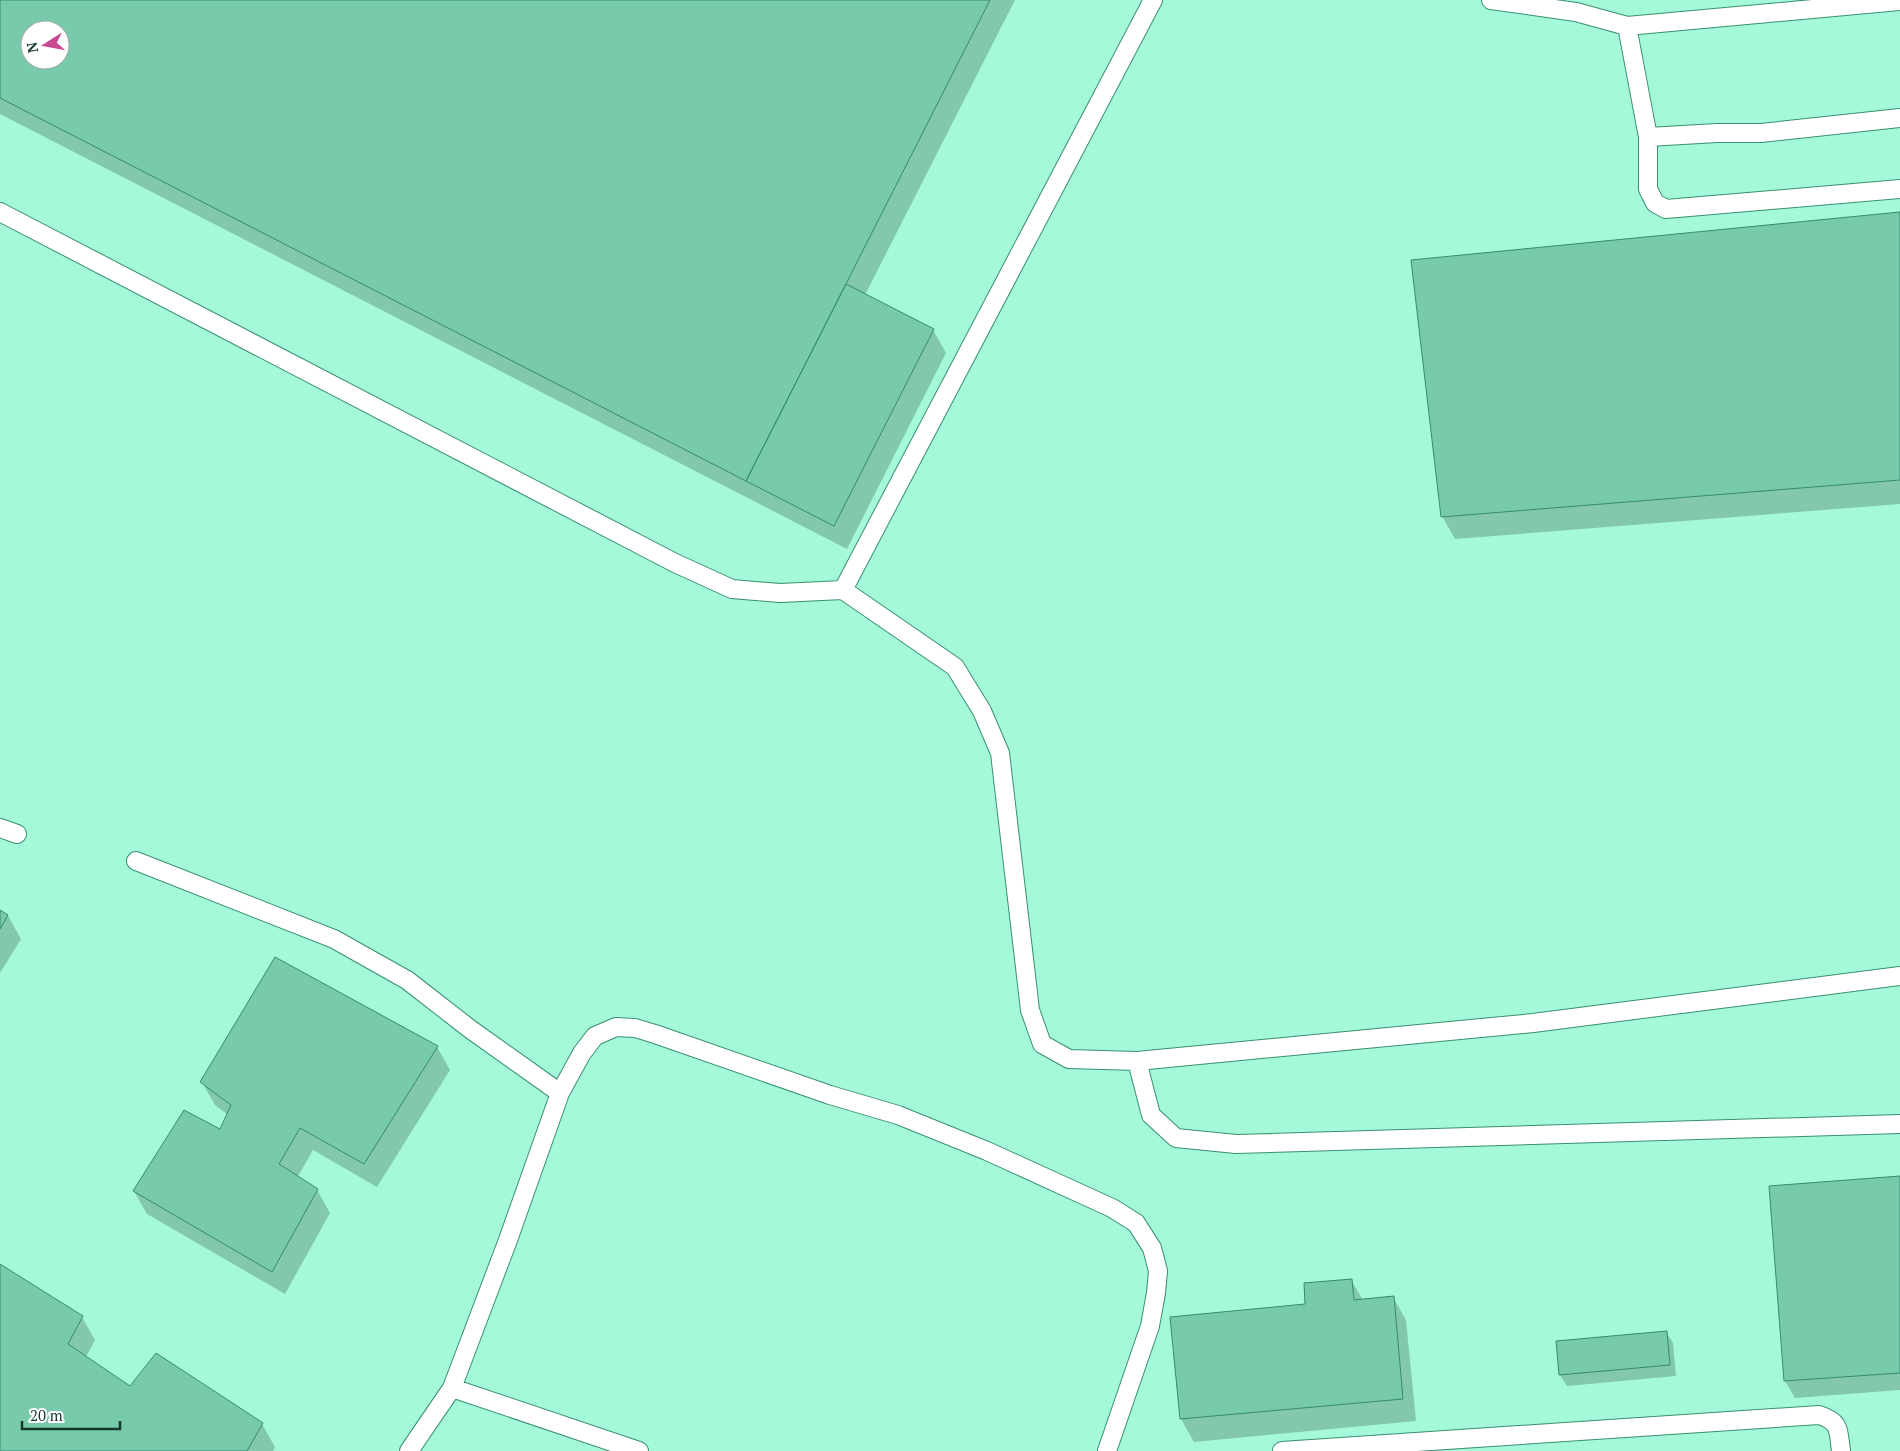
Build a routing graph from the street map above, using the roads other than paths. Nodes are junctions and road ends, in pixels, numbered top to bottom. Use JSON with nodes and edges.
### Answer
{"nodes":[{"id":1,"x":1153,"y":0,"type":"edge"},
{"id":2,"x":1491,"y":0,"type":"edge"},
{"id":3,"x":1900,"y":1,"type":"edge"},
{"id":4,"x":1627,"y":26,"type":"junction"},
{"id":5,"x":1900,"y":118,"type":"edge"},
{"id":6,"x":1648,"y":137,"type":"junction"},
{"id":7,"x":1900,"y":189,"type":"edge"},
{"id":8,"x":0,"y":212,"type":"edge"},
{"id":9,"x":843,"y":590,"type":"junction"},
{"id":10,"x":0,"y":828,"type":"edge"},
{"id":11,"x":17,"y":834,"type":"dead end"},
{"id":12,"x":136,"y":861,"type":"dead end"},
{"id":13,"x":1900,"y":976,"type":"edge"},
{"id":14,"x":1136,"y":1061,"type":"junction"},
{"id":15,"x":560,"y":1093,"type":"junction"},
{"id":16,"x":1900,"y":1124,"type":"edge"},
{"id":17,"x":452,"y":1388,"type":"junction"},
{"id":18,"x":409,"y":1451,"type":"edge"},
{"id":19,"x":639,"y":1451,"type":"edge"},
{"id":20,"x":1107,"y":1451,"type":"edge"},
{"id":21,"x":1282,"y":1451,"type":"edge"},
{"id":22,"x":1841,"y":1451,"type":"edge"}],
"edges":[{"from":1,"to":9,"type":"lane"},
{"from":2,"to":4,"type":"lane"},
{"from":3,"to":4,"type":"lane"},
{"from":4,"to":6,"type":"lane"},
{"from":5,"to":6,"type":"lane"},
{"from":6,"to":7,"type":"lane"},
{"from":8,"to":9,"type":"lane"},
{"from":9,"to":14,"type":"lane"},
{"from":10,"to":11,"type":"lane"},
{"from":12,"to":15,"type":"lane"},
{"from":13,"to":14,"type":"lane"},
{"from":14,"to":16,"type":"lane"},
{"from":15,"to":17,"type":"lane"},
{"from":15,"to":20,"type":"lane"},
{"from":17,"to":18,"type":"lane"},
{"from":17,"to":19,"type":"lane"},
{"from":21,"to":22,"type":"lane"}]}
